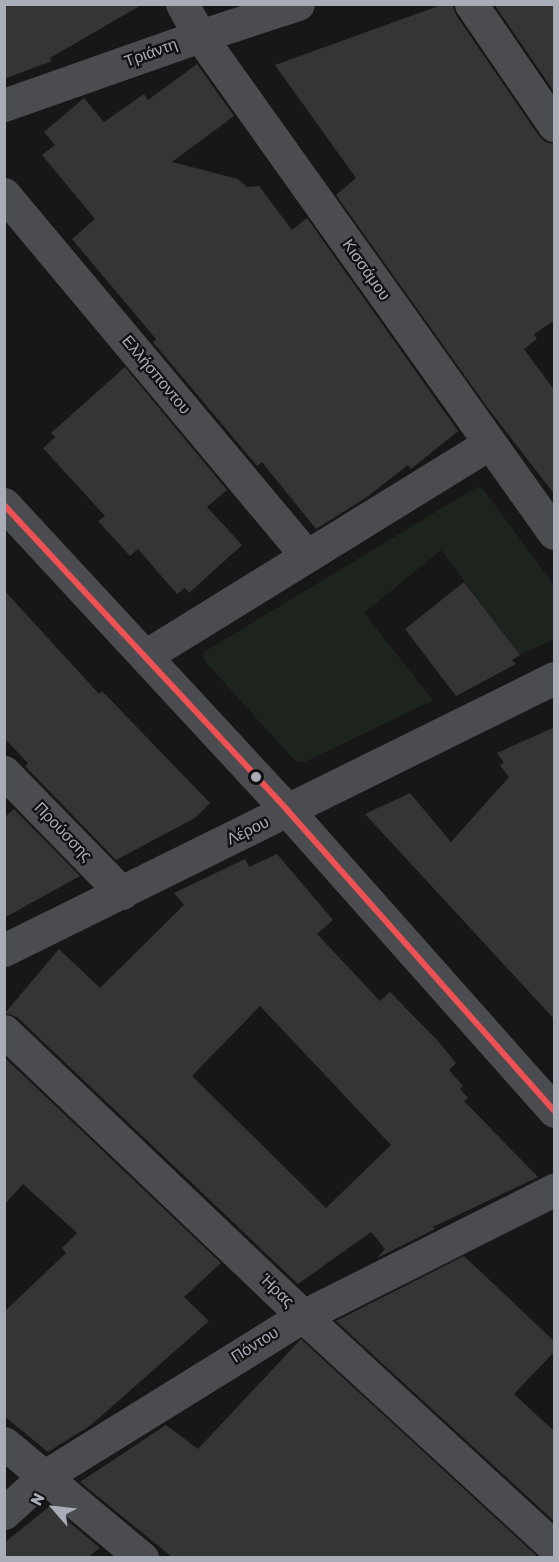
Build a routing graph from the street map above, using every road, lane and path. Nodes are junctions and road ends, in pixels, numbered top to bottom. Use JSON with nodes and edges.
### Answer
{"nodes":[{"id":1,"x":182,"y":4,"type":"edge"},
{"id":2,"x":298,"y":4,"type":"edge"},
{"id":3,"x":471,"y":4,"type":"edge"},
{"id":4,"x":200,"y":36,"type":"junction"},
{"id":5,"x":4,"y":105,"type":"edge"},
{"id":6,"x":555,"y":125,"type":"edge"},
{"id":7,"x":4,"y":194,"type":"edge"},
{"id":8,"x":490,"y":443,"type":"junction"},
{"id":9,"x":4,"y":504,"type":"edge"},
{"id":10,"x":555,"y":533,"type":"edge"},
{"id":11,"x":307,"y":556,"type":"junction"},
{"id":12,"x":145,"y":656,"type":"junction"},
{"id":13,"x":555,"y":678,"type":"edge"},
{"id":14,"x":4,"y":772,"type":"edge"},
{"id":15,"x":288,"y":811,"type":"junction"},
{"id":16,"x":122,"y":893,"type":"junction"},
{"id":17,"x":4,"y":950,"type":"edge"},
{"id":18,"x":4,"y":1031,"type":"edge"},
{"id":19,"x":555,"y":1111,"type":"edge"},
{"id":20,"x":555,"y":1190,"type":"edge"},
{"id":21,"x":303,"y":1316,"type":"junction"},
{"id":22,"x":4,"y":1443,"type":"edge"},
{"id":23,"x":45,"y":1476,"type":"junction"},
{"id":24,"x":4,"y":1513,"type":"edge"},
{"id":25,"x":555,"y":1547,"type":"edge"},
{"id":26,"x":142,"y":1557,"type":"edge"}],
"edges":[{"from":1,"to":4,"type":"street","name":"Κισσάμου"},
{"from":2,"to":4,"type":"street","name":"Τριάντη"},
{"from":3,"to":6,"type":"street"},
{"from":4,"to":5,"type":"street","name":"Τριάντη"},
{"from":4,"to":8,"type":"street","name":"Κισσάμου"},
{"from":7,"to":11,"type":"street","name":"Ελλήσποντου"},
{"from":8,"to":10,"type":"street","name":"Κισσάμου"},
{"from":8,"to":11,"type":"street"},
{"from":9,"to":12,"type":"street"},
{"from":11,"to":12,"type":"street"},
{"from":12,"to":15,"type":"street"},
{"from":13,"to":15,"type":"street","name":"Λέρου"},
{"from":14,"to":16,"type":"street","name":"Προύσσης"},
{"from":15,"to":16,"type":"street","name":"Λέρου"},
{"from":15,"to":19,"type":"street"},
{"from":16,"to":17,"type":"street","name":"Λέρου"},
{"from":18,"to":21,"type":"street","name":"Ήρας"},
{"from":20,"to":21,"type":"street","name":"Πόντου"},
{"from":21,"to":23,"type":"street","name":"Πόντου"},
{"from":21,"to":25,"type":"street","name":"Ήρας"},
{"from":22,"to":23,"type":"street"},
{"from":23,"to":24,"type":"street","name":"Πόντου"},
{"from":23,"to":26,"type":"street"}]}
